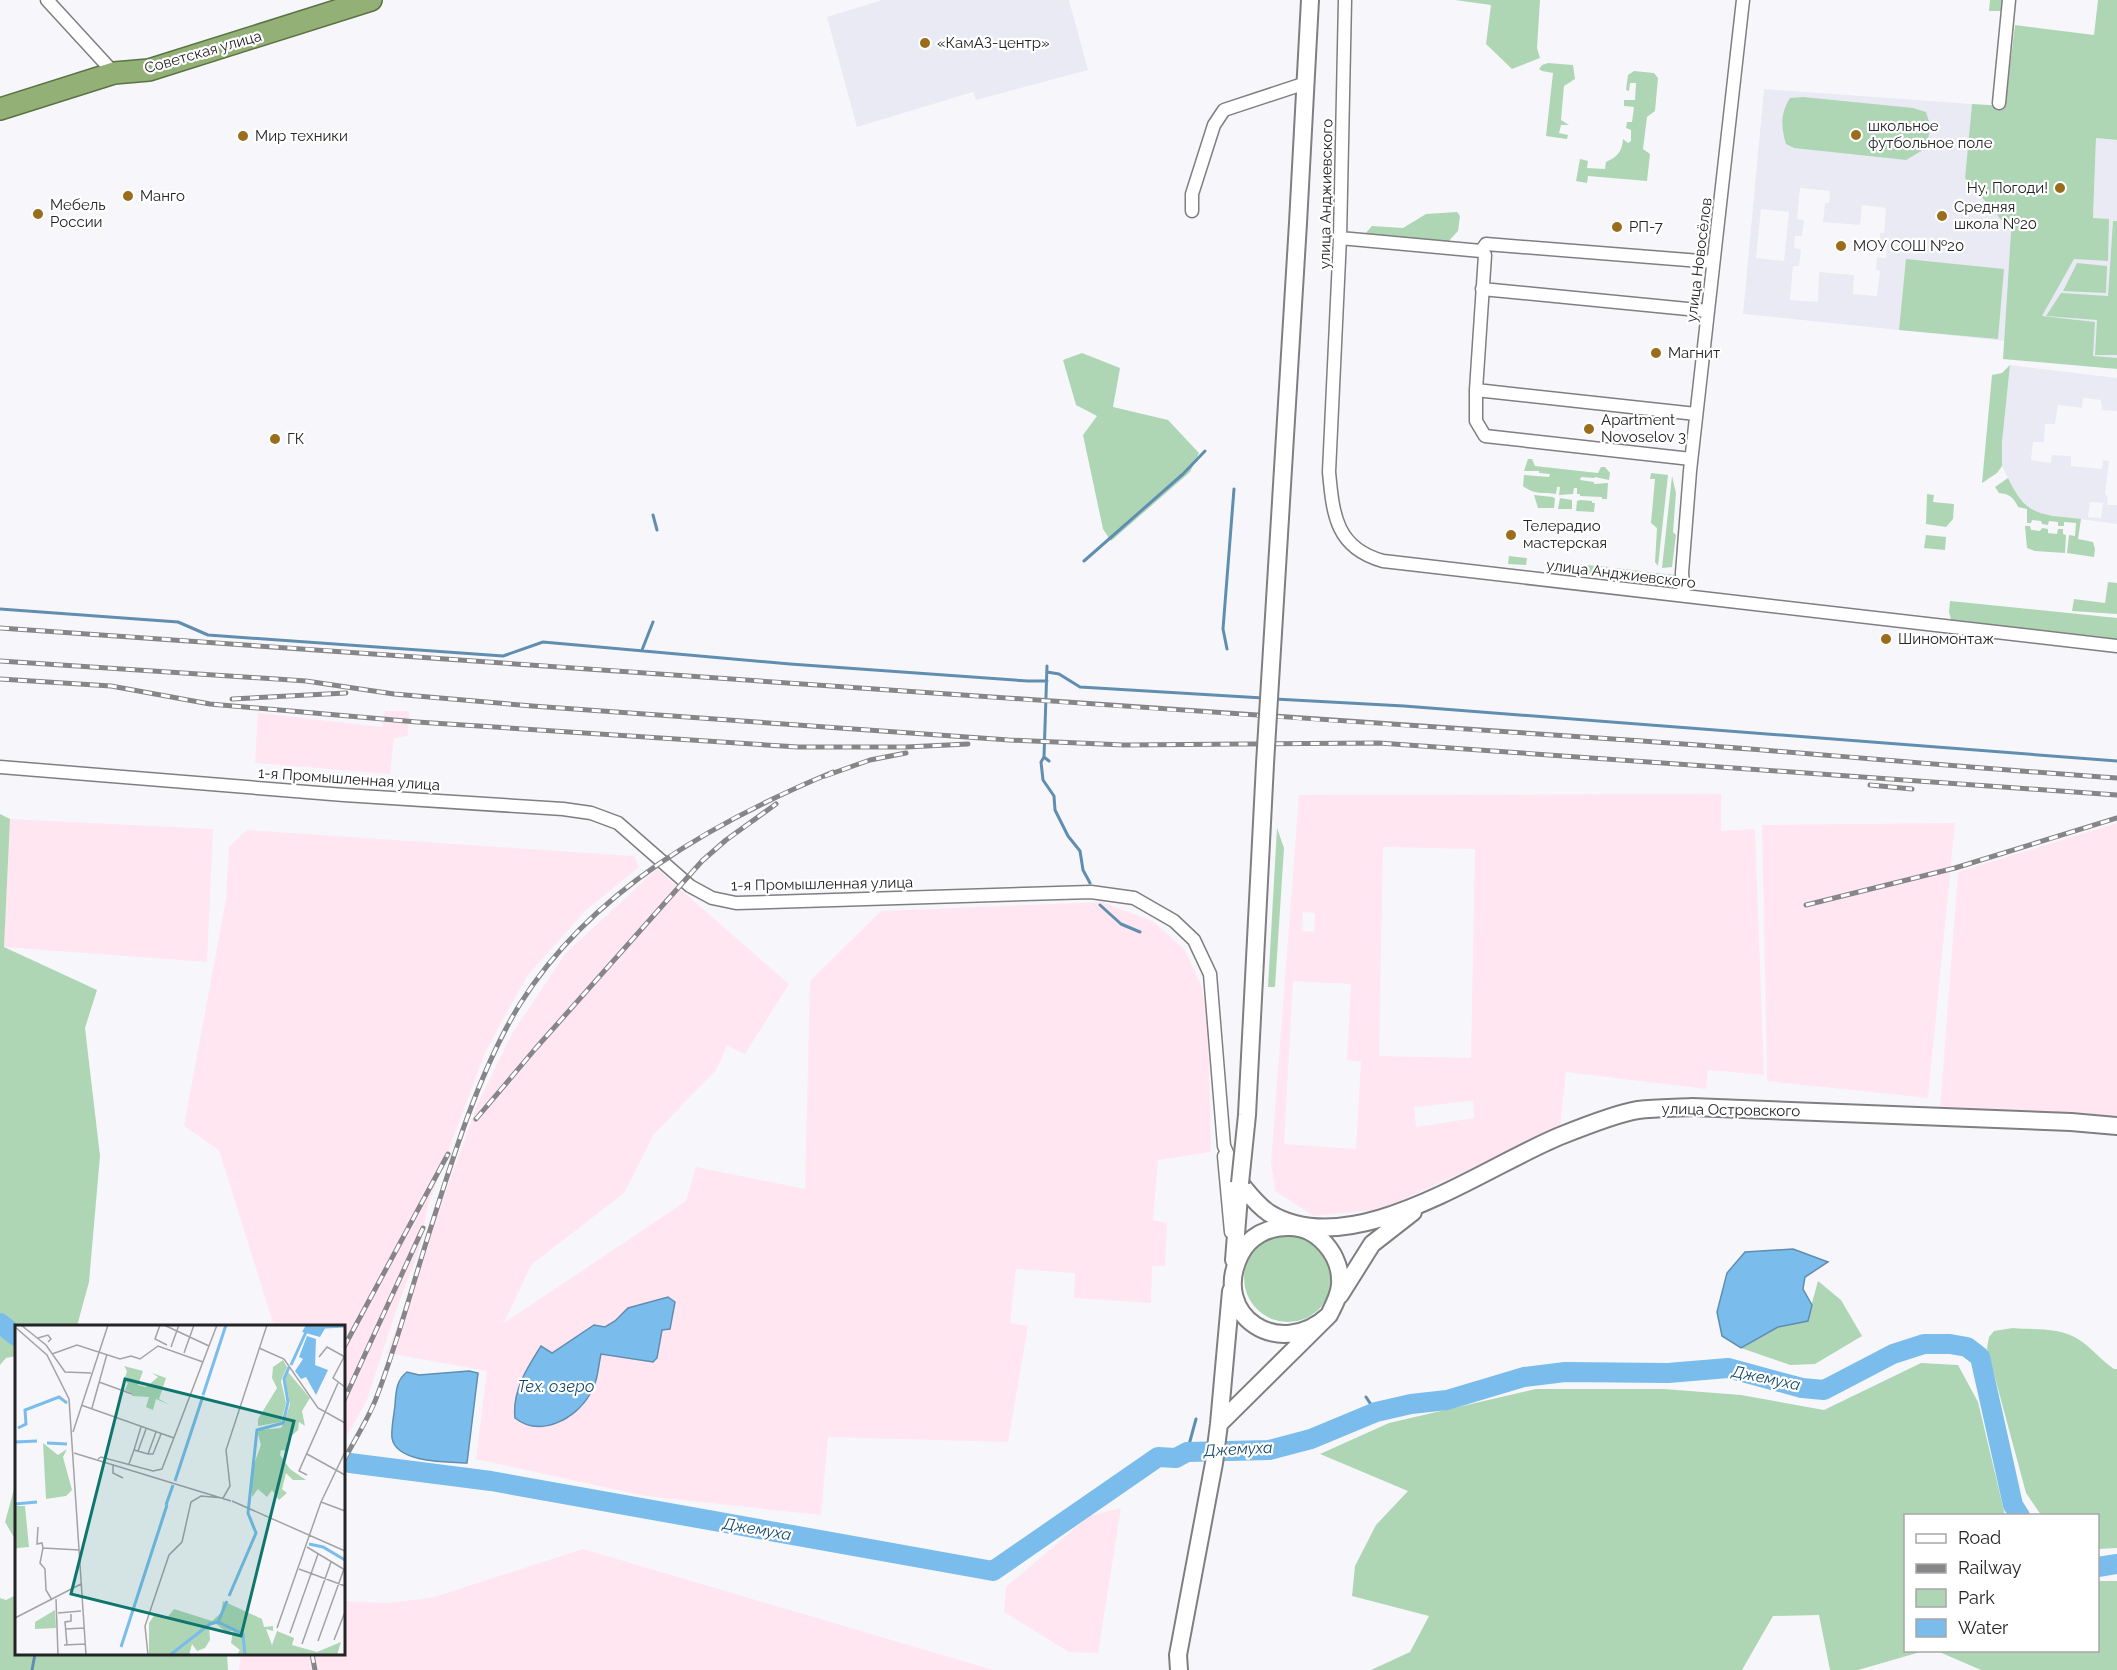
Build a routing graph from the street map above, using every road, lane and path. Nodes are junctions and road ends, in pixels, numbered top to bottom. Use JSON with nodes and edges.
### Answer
{"nodes":[{"id":1,"x":47,"y":0,"type":"edge"},
{"id":2,"x":371,"y":0,"type":"edge"},
{"id":3,"x":1310,"y":0,"type":"edge"},
{"id":4,"x":1345,"y":0,"type":"edge"},
{"id":5,"x":1743,"y":0,"type":"edge"},
{"id":6,"x":2009,"y":0,"type":"edge"},
{"id":7,"x":114,"y":73,"type":"junction"},
{"id":8,"x":1306,"y":83,"type":"junction"},
{"id":9,"x":1999,"y":103,"type":"dead end"},
{"id":10,"x":0,"y":109,"type":"edge"},
{"id":11,"x":1192,"y":211,"type":"dead end"},
{"id":12,"x":1340,"y":238,"type":"junction"},
{"id":13,"x":1481,"y":251,"type":"junction"},
{"id":14,"x":1713,"y":262,"type":"junction"},
{"id":15,"x":1482,"y":290,"type":"junction"},
{"id":16,"x":1707,"y":311,"type":"junction"},
{"id":17,"x":1476,"y":390,"type":"junction"},
{"id":18,"x":1696,"y":414,"type":"junction"},
{"id":19,"x":1691,"y":459,"type":"junction"},
{"id":20,"x":1684,"y":596,"type":"junction"},
{"id":21,"x":2117,"y":646,"type":"edge"},
{"id":22,"x":0,"y":767,"type":"edge"},
{"id":23,"x":2117,"y":1126,"type":"edge"},
{"id":24,"x":1224,"y":1146,"type":"junction"},
{"id":25,"x":1240,"y":1184,"type":"junction"},
{"id":26,"x":1428,"y":1201,"type":"junction"},
{"id":27,"x":1301,"y":1226,"type":"junction"},
{"id":28,"x":1233,"y":1273,"type":"junction"},
{"id":29,"x":1332,"y":1310,"type":"junction"},
{"id":30,"x":1219,"y":1427,"type":"junction"},
{"id":31,"x":1179,"y":1670,"type":"edge"}],
"edges":[{"from":1,"to":7,"type":"street"},
{"from":2,"to":7,"type":"highway","name":"Советская улица"},
{"from":3,"to":8,"type":"street"},
{"from":4,"to":12,"type":"street","name":"улица Анджиевского"},
{"from":5,"to":14,"type":"street","name":"улица Новосёлов"},
{"from":6,"to":9,"type":"street"},
{"from":7,"to":10,"type":"highway","name":"Советская улица"},
{"from":8,"to":11,"type":"street"},
{"from":8,"to":25,"type":"street","bridge":true},
{"from":12,"to":13,"type":"street"},
{"from":12,"to":20,"type":"street","name":"улица Анджиевского"},
{"from":13,"to":14,"type":"street"},
{"from":13,"to":15,"type":"street"},
{"from":14,"to":16,"type":"street","name":"улица Новосёлов"},
{"from":15,"to":16,"type":"street"},
{"from":15,"to":17,"type":"street"},
{"from":16,"to":18,"type":"street","name":"улица Новосёлов"},
{"from":17,"to":18,"type":"street"},
{"from":17,"to":19,"type":"street"},
{"from":18,"to":19,"type":"street","name":"улица Новосёлов"},
{"from":19,"to":20,"type":"street","name":"улица Новосёлов"},
{"from":20,"to":21,"type":"street","name":"улица Анджиевского"},
{"from":22,"to":24,"type":"street","name":"1-я Промышленная улица"},
{"from":23,"to":26,"type":"street","name":"улица Островского"},
{"from":24,"to":25,"type":"street","name":"1-я Промышленная улица"},
{"from":24,"to":28,"type":"street"},
{"from":25,"to":27,"type":"street","name":"улица Островского"},
{"from":25,"to":28,"type":"street"},
{"from":26,"to":27,"type":"street","name":"улица Островского"},
{"from":26,"to":29,"type":"street"},
{"from":27,"to":28,"type":"street"},
{"from":27,"to":29,"type":"street"},
{"from":28,"to":29,"type":"street"},
{"from":28,"to":30,"type":"street"},
{"from":29,"to":30,"type":"street"},
{"from":30,"to":31,"type":"street"}]}
